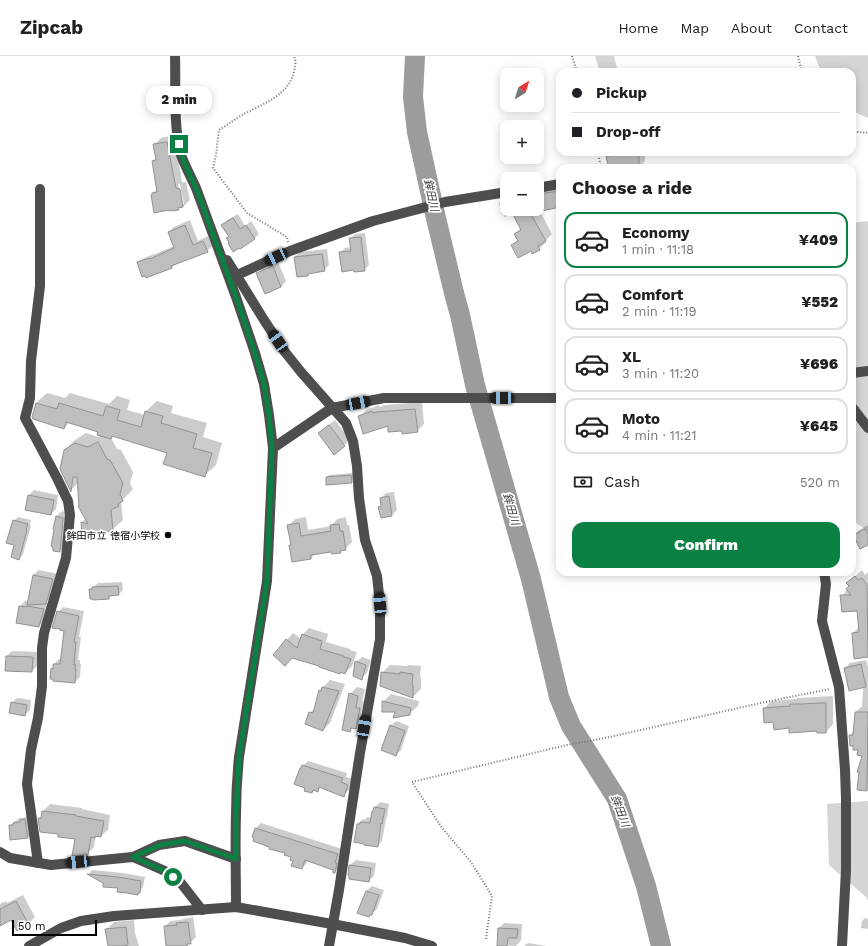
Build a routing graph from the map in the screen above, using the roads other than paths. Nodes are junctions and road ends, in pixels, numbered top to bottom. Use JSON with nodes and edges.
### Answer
{"nodes":[{"id":1,"x":175,"y":56,"type":"edge"},
{"id":2,"x":556,"y":185,"type":"edge"},
{"id":3,"x":544,"y":187,"type":"edge"},
{"id":4,"x":40,"y":189,"type":"dead end"},
{"id":5,"x":500,"y":193,"type":"edge"},
{"id":6,"x":216,"y":243,"type":"junction"},
{"id":7,"x":237,"y":275,"type":"junction"},
{"id":8,"x":868,"y":371,"type":"edge"},
{"id":9,"x":856,"y":372,"type":"edge"},
{"id":10,"x":556,"y":398,"type":"edge"},
{"id":11,"x":332,"y":408,"type":"junction"},
{"id":12,"x":856,"y":412,"type":"edge"},
{"id":13,"x":868,"y":428,"type":"edge"},
{"id":14,"x":272,"y":448,"type":"junction"},
{"id":15,"x":825,"y":576,"type":"edge"},
{"id":16,"x":0,"y":852,"type":"edge"},
{"id":17,"x":133,"y":857,"type":"junction"},
{"id":18,"x":236,"y":859,"type":"junction"},
{"id":19,"x":38,"y":863,"type":"junction"},
{"id":20,"x":236,"y":907,"type":"junction"},
{"id":21,"x":202,"y":910,"type":"junction"},
{"id":22,"x":332,"y":924,"type":"junction"},
{"id":23,"x":29,"y":946,"type":"edge"},
{"id":24,"x":329,"y":946,"type":"edge"},
{"id":25,"x":432,"y":946,"type":"edge"},
{"id":26,"x":842,"y":946,"type":"edge"}],
"edges":[{"from":1,"to":6,"type":"street"},
{"from":2,"to":3,"type":"street"},
{"from":4,"to":19,"type":"street"},
{"from":5,"to":7,"type":"street"},
{"from":6,"to":7,"type":"street"},
{"from":6,"to":14,"type":"street"},
{"from":7,"to":11,"type":"street"},
{"from":8,"to":9,"type":"street"},
{"from":10,"to":11,"type":"street"},
{"from":11,"to":14,"type":"street"},
{"from":11,"to":22,"type":"street"},
{"from":12,"to":13,"type":"street"},
{"from":14,"to":18,"type":"street"},
{"from":15,"to":26,"type":"street"},
{"from":16,"to":19,"type":"street"},
{"from":17,"to":18,"type":"street"},
{"from":17,"to":19,"type":"street"},
{"from":17,"to":21,"type":"street"},
{"from":18,"to":20,"type":"street"},
{"from":20,"to":21,"type":"street"},
{"from":20,"to":22,"type":"street"},
{"from":21,"to":23,"type":"street"},
{"from":22,"to":24,"type":"street"},
{"from":22,"to":25,"type":"street"}]}
